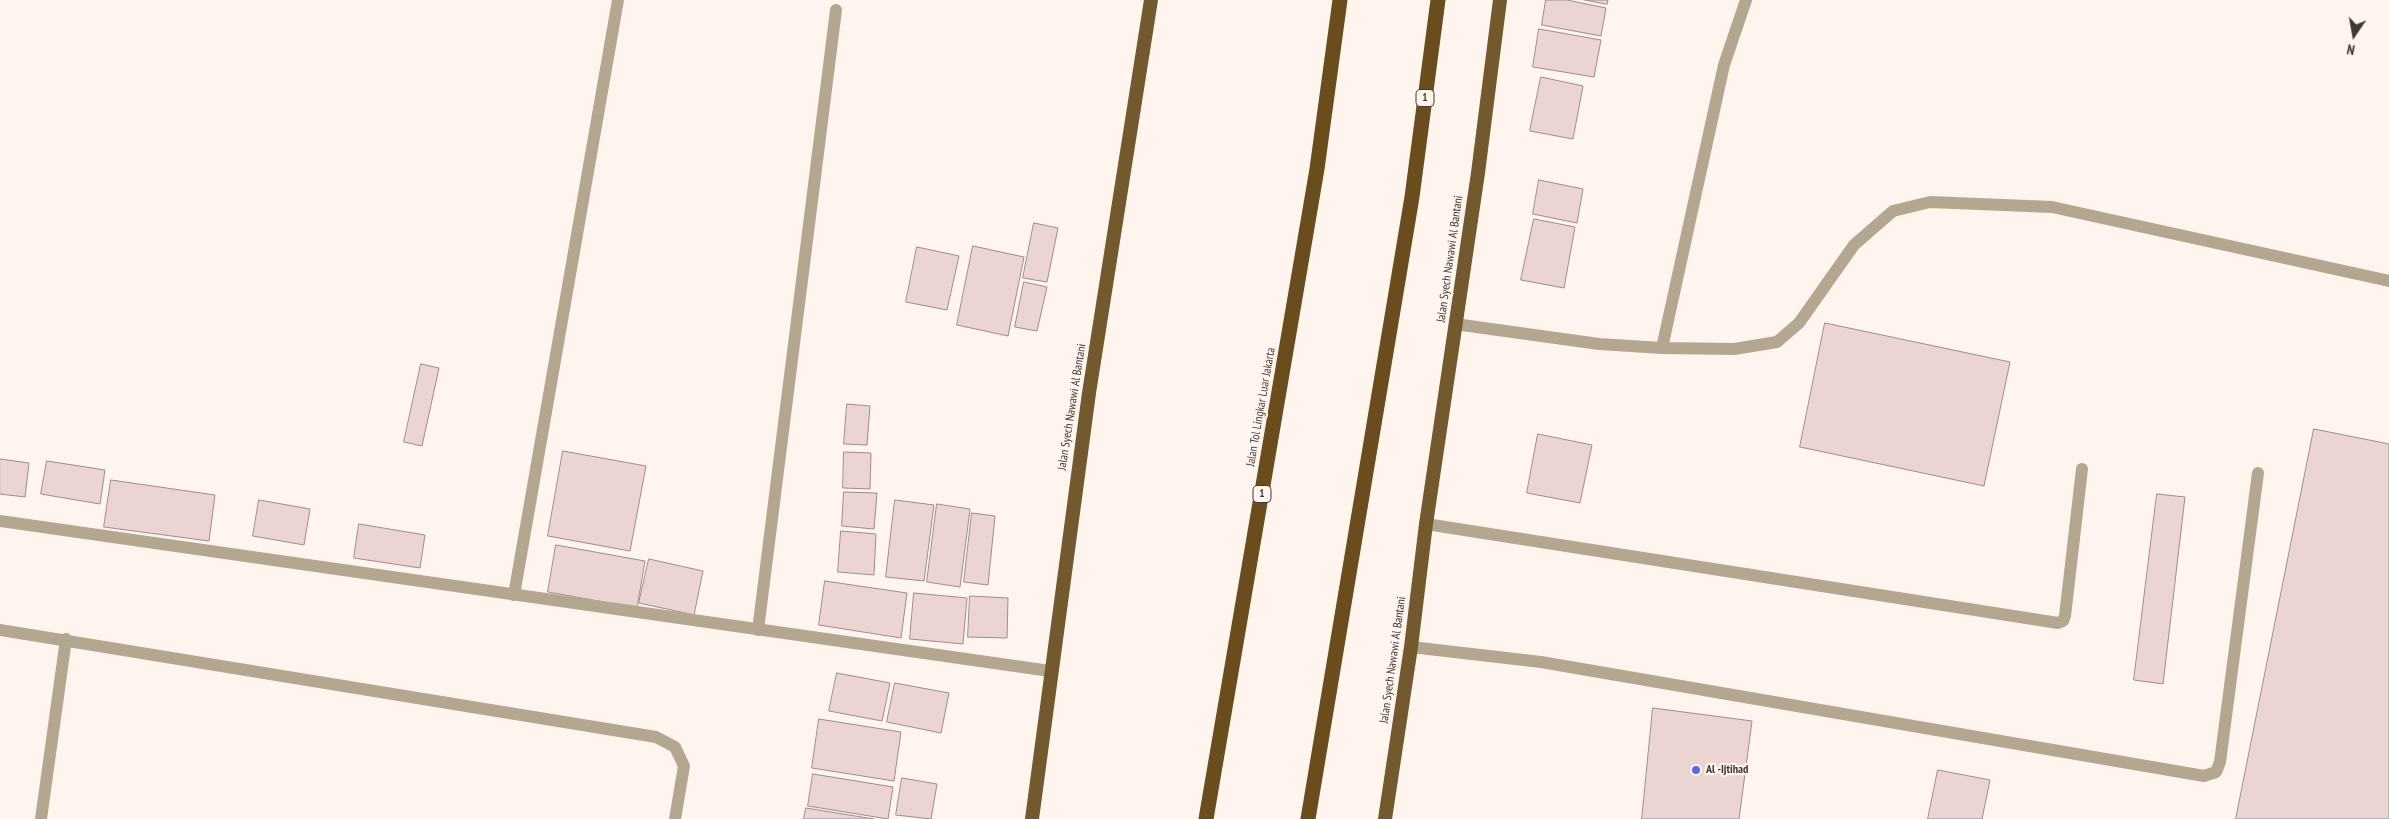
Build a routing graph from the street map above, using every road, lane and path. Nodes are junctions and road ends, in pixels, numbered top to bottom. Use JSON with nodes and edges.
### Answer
{"nodes":[{"id":1,"x":618,"y":0,"type":"edge"},
{"id":2,"x":1151,"y":0,"type":"edge"},
{"id":3,"x":1340,"y":0,"type":"edge"},
{"id":4,"x":1438,"y":0,"type":"edge"},
{"id":5,"x":1500,"y":0,"type":"edge"},
{"id":6,"x":1746,"y":0,"type":"edge"},
{"id":7,"x":836,"y":10,"type":"dead end"},
{"id":8,"x":2389,"y":281,"type":"edge"},
{"id":9,"x":1456,"y":324,"type":"junction"},
{"id":10,"x":1662,"y":348,"type":"junction"},
{"id":11,"x":2082,"y":468,"type":"dead end"},
{"id":12,"x":2258,"y":473,"type":"dead end"},
{"id":13,"x":0,"y":522,"type":"edge"},
{"id":14,"x":1426,"y":524,"type":"junction"},
{"id":15,"x":514,"y":595,"type":"junction"},
{"id":16,"x":0,"y":630,"type":"edge"},
{"id":17,"x":758,"y":630,"type":"junction"},
{"id":18,"x":66,"y":639,"type":"junction"},
{"id":19,"x":1412,"y":647,"type":"junction"},
{"id":20,"x":1050,"y":671,"type":"junction"},
{"id":21,"x":41,"y":819,"type":"edge"},
{"id":22,"x":675,"y":819,"type":"edge"},
{"id":23,"x":1032,"y":819,"type":"edge"},
{"id":24,"x":1206,"y":819,"type":"edge"},
{"id":25,"x":1308,"y":819,"type":"edge"},
{"id":26,"x":1385,"y":819,"type":"edge"}],
"edges":[{"from":1,"to":15,"type":"lane"},
{"from":2,"to":20,"type":"highway","name":"Jalan Syech Nawawi Al Bantani"},
{"from":3,"to":24,"type":"highway","name":"Jalan Tol Lingkar Luar Jakarta","number":"1"},
{"from":4,"to":25,"type":"highway","number":"1"},
{"from":5,"to":9,"type":"highway","name":"Jalan Syech Nawawi Al Bantani"},
{"from":6,"to":10,"type":"lane"},
{"from":7,"to":17,"type":"lane"},
{"from":8,"to":10,"type":"lane"},
{"from":9,"to":10,"type":"lane"},
{"from":9,"to":14,"type":"highway","name":"Jalan Syech Nawawi Al Bantani"},
{"from":11,"to":14,"type":"lane"},
{"from":12,"to":19,"type":"lane"},
{"from":13,"to":15,"type":"lane"},
{"from":14,"to":19,"type":"highway","name":"Jalan Syech Nawawi Al Bantani"},
{"from":15,"to":17,"type":"lane"},
{"from":16,"to":18,"type":"lane"},
{"from":17,"to":20,"type":"lane"},
{"from":18,"to":21,"type":"lane"},
{"from":18,"to":22,"type":"lane"},
{"from":19,"to":26,"type":"highway","name":"Jalan Syech Nawawi Al Bantani"},
{"from":20,"to":23,"type":"highway","name":"Jalan Syech Nawawi Al Bantani"}]}
